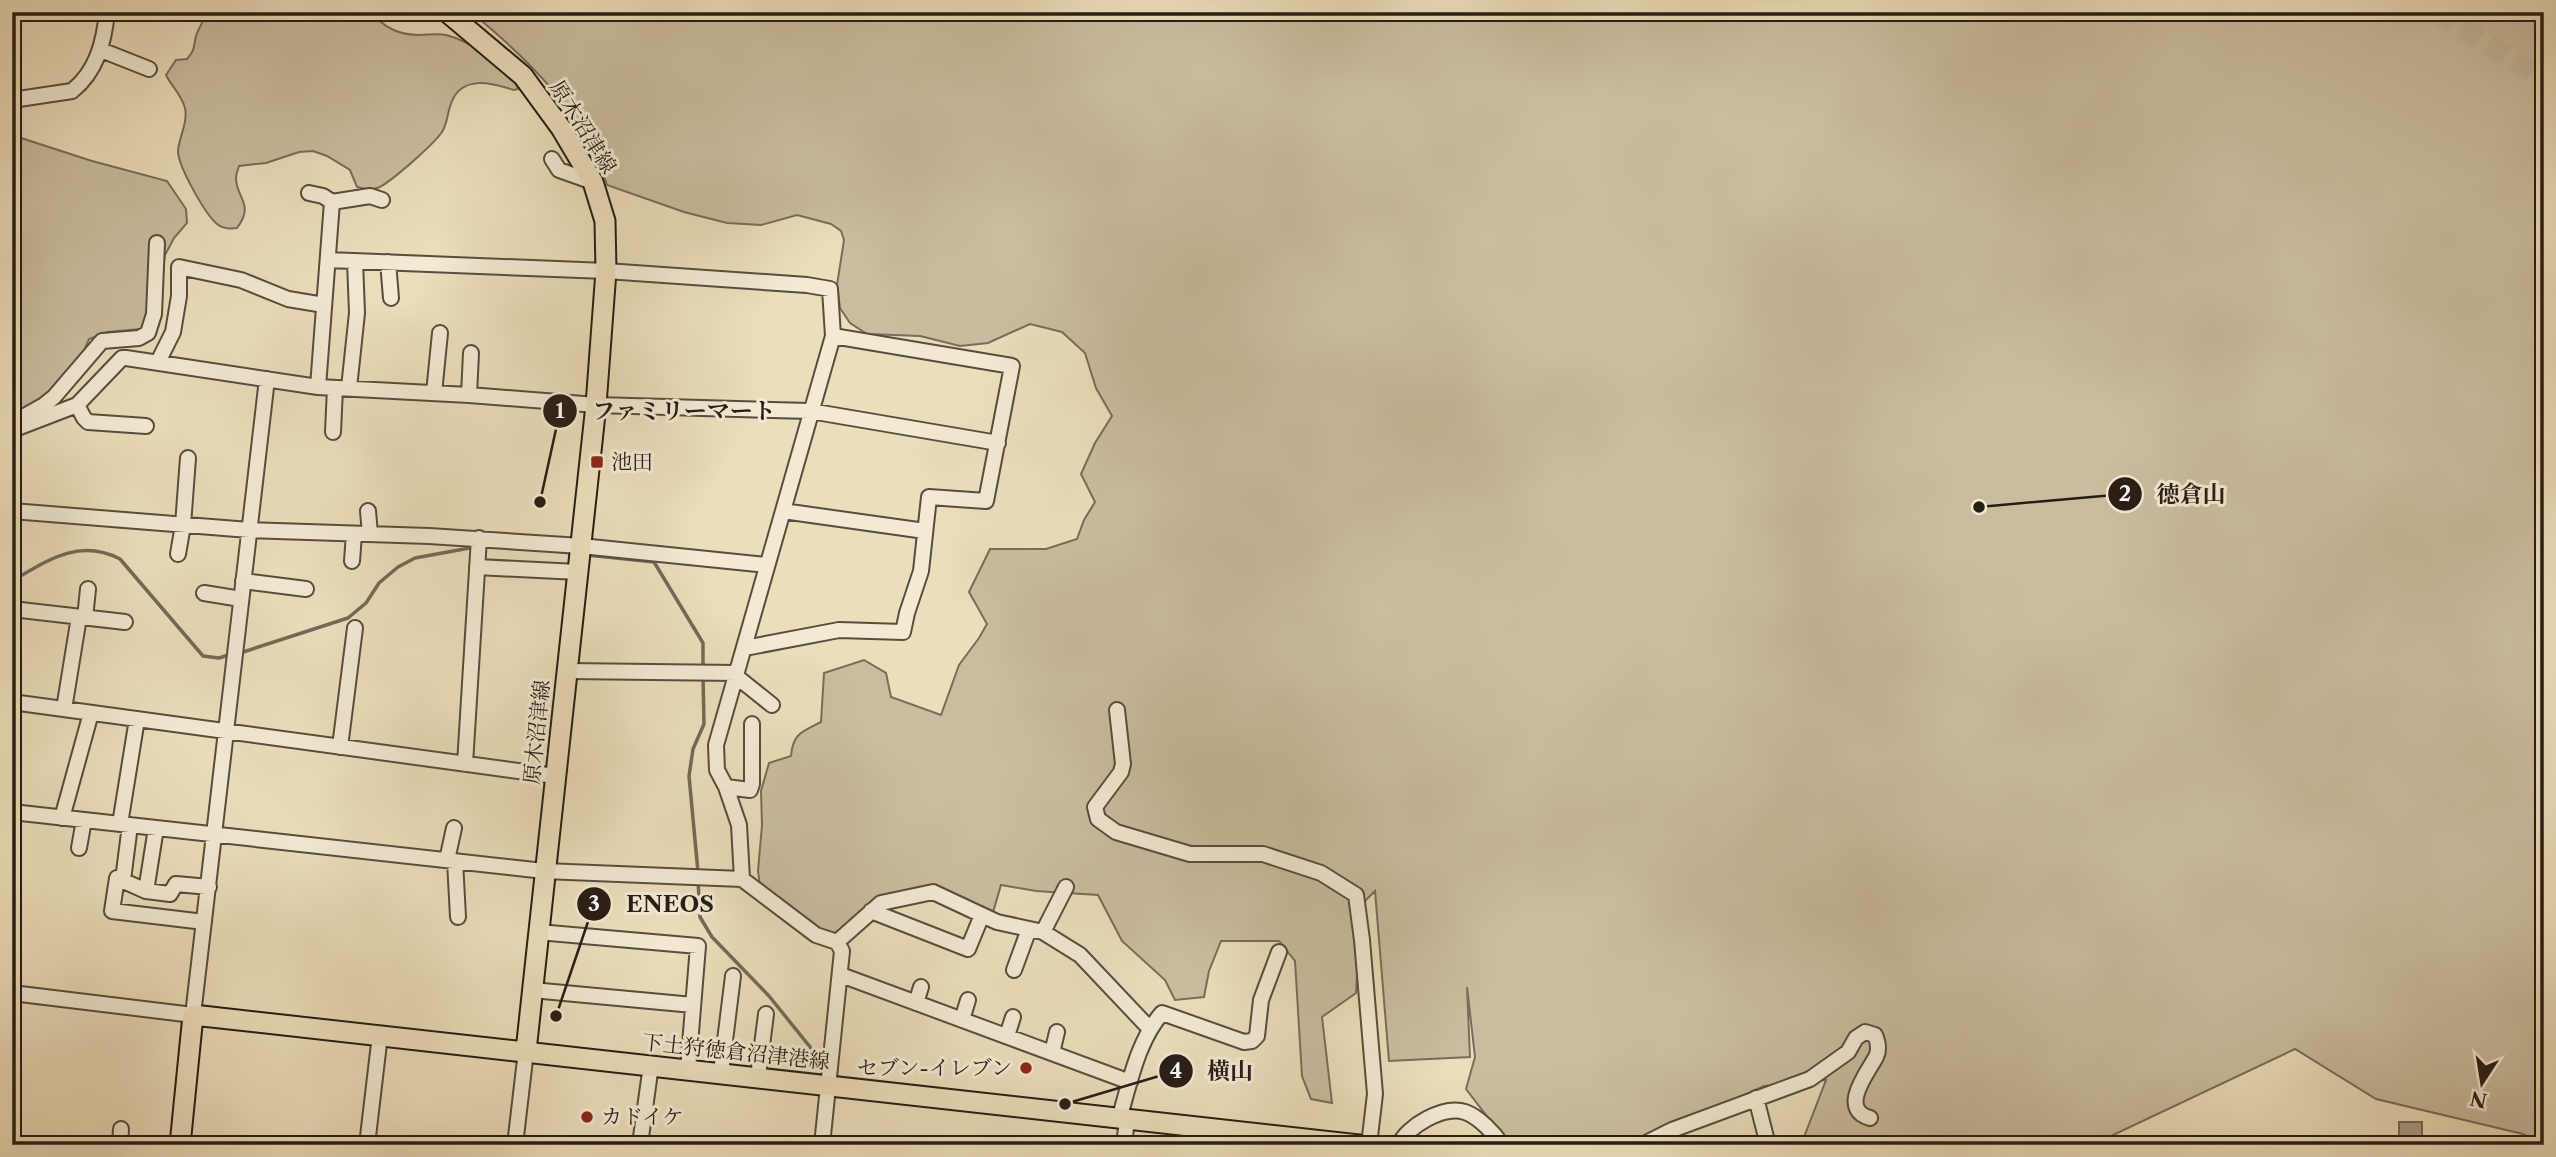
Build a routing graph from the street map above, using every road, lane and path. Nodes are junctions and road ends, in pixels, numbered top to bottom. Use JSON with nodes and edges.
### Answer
{"nodes":[{"id":1,"x":107,"y":12,"type":"edge"},
{"id":2,"x":447,"y":12,"type":"edge"},
{"id":3,"x":101,"y":50,"type":"junction"},
{"id":4,"x":149,"y":69,"type":"dead end"},
{"id":5,"x":12,"y":100,"type":"edge"},
{"id":6,"x":552,"y":159,"type":"dead end"},
{"id":7,"x":593,"y":182,"type":"junction"},
{"id":8,"x":309,"y":193,"type":"dead end"},
{"id":9,"x":382,"y":200,"type":"dead end"},
{"id":10,"x":332,"y":202,"type":"junction"},
{"id":11,"x":157,"y":243,"type":"dead end"},
{"id":12,"x":328,"y":260,"type":"junction"},
{"id":13,"x":355,"y":261,"type":"junction"},
{"id":14,"x":388,"y":262,"type":"junction"},
{"id":15,"x":606,"y":271,"type":"junction"},
{"id":16,"x":391,"y":298,"type":"dead end"},
{"id":17,"x":324,"y":305,"type":"junction"},
{"id":18,"x":440,"y":332,"type":"dead end"},
{"id":19,"x":833,"y":336,"type":"junction"},
{"id":20,"x":471,"y":353,"type":"dead end"},
{"id":21,"x":158,"y":362,"type":"junction"},
{"id":22,"x":267,"y":379,"type":"junction"},
{"id":23,"x":318,"y":387,"type":"junction"},
{"id":24,"x":342,"y":388,"type":"junction"},
{"id":25,"x":434,"y":393,"type":"junction"},
{"id":26,"x":469,"y":395,"type":"junction"},
{"id":27,"x":77,"y":405,"type":"junction"},
{"id":28,"x":596,"y":405,"type":"junction"},
{"id":29,"x":810,"y":411,"type":"junction"},
{"id":30,"x":12,"y":423,"type":"edge"},
{"id":31,"x":146,"y":426,"type":"dead end"},
{"id":32,"x":12,"y":430,"type":"edge"},
{"id":33,"x":332,"y":432,"type":"dead end"},
{"id":34,"x":998,"y":443,"type":"junction"},
{"id":35,"x":188,"y":458,"type":"dead end"},
{"id":36,"x":783,"y":510,"type":"junction"},
{"id":37,"x":12,"y":511,"type":"edge"},
{"id":38,"x":368,"y":512,"type":"dead end"},
{"id":39,"x":183,"y":525,"type":"junction"},
{"id":40,"x":249,"y":530,"type":"junction"},
{"id":41,"x":925,"y":531,"type":"junction"},
{"id":42,"x":354,"y":534,"type":"junction"},
{"id":43,"x":370,"y":534,"type":"junction"},
{"id":44,"x":478,"y":545,"type":"junction"},
{"id":45,"x":178,"y":554,"type":"dead end"},
{"id":46,"x":580,"y":556,"type":"junction"},
{"id":47,"x":352,"y":561,"type":"dead end"},
{"id":48,"x":767,"y":565,"type":"junction"},
{"id":49,"x":477,"y":567,"type":"junction"},
{"id":50,"x":243,"y":581,"type":"junction"},
{"id":51,"x":88,"y":589,"type":"dead end"},
{"id":52,"x":306,"y":589,"type":"dead end"},
{"id":53,"x":204,"y":593,"type":"dead end"},
{"id":54,"x":241,"y":599,"type":"junction"},
{"id":55,"x":12,"y":609,"type":"edge"},
{"id":56,"x":82,"y":617,"type":"junction"},
{"id":57,"x":125,"y":622,"type":"dead end"},
{"id":58,"x":355,"y":628,"type":"dead end"},
{"id":59,"x":745,"y":648,"type":"junction"},
{"id":60,"x":567,"y":671,"type":"junction"},
{"id":61,"x":737,"y":675,"type":"junction"},
{"id":62,"x":12,"y":702,"type":"edge"},
{"id":63,"x":772,"y":705,"type":"dead end"},
{"id":64,"x":64,"y":709,"type":"junction"},
{"id":65,"x":1117,"y":710,"type":"dead end"},
{"id":66,"x":91,"y":713,"type":"junction"},
{"id":67,"x":137,"y":719,"type":"junction"},
{"id":68,"x":752,"y":723,"type":"dead end"},
{"id":69,"x":227,"y":732,"type":"junction"},
{"id":70,"x":340,"y":747,"type":"junction"},
{"id":71,"x":465,"y":764,"type":"junction"},
{"id":72,"x":555,"y":776,"type":"junction"},
{"id":73,"x":726,"y":787,"type":"junction"},
{"id":74,"x":12,"y":813,"type":"edge"},
{"id":75,"x":62,"y":818,"type":"junction"},
{"id":76,"x":84,"y":820,"type":"junction"},
{"id":77,"x":125,"y":825,"type":"junction"},
{"id":78,"x":156,"y":828,"type":"junction"},
{"id":79,"x":454,"y":828,"type":"dead end"},
{"id":80,"x":215,"y":835,"type":"junction"},
{"id":81,"x":79,"y":848,"type":"dead end"},
{"id":82,"x":451,"y":861,"type":"junction"},
{"id":83,"x":544,"y":871,"type":"junction"},
{"id":84,"x":742,"y":879,"type":"junction"},
{"id":85,"x":123,"y":880,"type":"junction"},
{"id":86,"x":209,"y":887,"type":"junction"},
{"id":87,"x":1066,"y":887,"type":"dead end"},
{"id":88,"x":146,"y":891,"type":"junction"},
{"id":89,"x":871,"y":911,"type":"junction"},
{"id":90,"x":982,"y":915,"type":"junction"},
{"id":91,"x":458,"y":917,"type":"dead end"},
{"id":92,"x":204,"y":922,"type":"junction"},
{"id":93,"x":1036,"y":931,"type":"junction"},
{"id":94,"x":538,"y":932,"type":"junction"},
{"id":95,"x":837,"y":942,"type":"junction"},
{"id":96,"x":1279,"y":952,"type":"dead end"},
{"id":97,"x":1014,"y":970,"type":"dead end"},
{"id":98,"x":841,"y":975,"type":"junction"},
{"id":99,"x":733,"y":976,"type":"dead end"},
{"id":100,"x":920,"y":986,"type":"dead end"},
{"id":101,"x":532,"y":990,"type":"junction"},
{"id":102,"x":12,"y":993,"type":"edge"},
{"id":103,"x":968,"y":1000,"type":"dead end"},
{"id":104,"x":916,"y":1003,"type":"junction"},
{"id":105,"x":693,"y":1005,"type":"junction"},
{"id":106,"x":766,"y":1014,"type":"dead end"},
{"id":107,"x":193,"y":1015,"type":"junction"},
{"id":108,"x":1013,"y":1017,"type":"dead end"},
{"id":109,"x":962,"y":1020,"type":"junction"},
{"id":110,"x":1149,"y":1028,"type":"junction"},
{"id":111,"x":1057,"y":1032,"type":"dead end"},
{"id":112,"x":380,"y":1035,"type":"junction"},
{"id":113,"x":1007,"y":1036,"type":"junction"},
{"id":114,"x":526,"y":1051,"type":"junction"},
{"id":115,"x":1052,"y":1053,"type":"junction"},
{"id":116,"x":651,"y":1065,"type":"junction"},
{"id":117,"x":688,"y":1069,"type":"junction"},
{"id":118,"x":721,"y":1073,"type":"junction"},
{"id":119,"x":758,"y":1077,"type":"junction"},
{"id":120,"x":1130,"y":1082,"type":"junction"},
{"id":121,"x":828,"y":1085,"type":"junction"},
{"id":122,"x":1756,"y":1098,"type":"junction"},
{"id":123,"x":1870,"y":1118,"type":"dead end"},
{"id":124,"x":1123,"y":1119,"type":"junction"},
{"id":125,"x":121,"y":1129,"type":"dead end"},
{"id":126,"x":641,"y":1137,"type":"dead end"},
{"id":127,"x":1674,"y":1137,"type":"edge"},
{"id":128,"x":120,"y":1145,"type":"edge"},
{"id":129,"x":180,"y":1145,"type":"edge"},
{"id":130,"x":367,"y":1145,"type":"edge"},
{"id":131,"x":515,"y":1145,"type":"edge"},
{"id":132,"x":822,"y":1145,"type":"edge"},
{"id":133,"x":1124,"y":1145,"type":"edge"},
{"id":134,"x":1359,"y":1145,"type":"edge"},
{"id":135,"x":1369,"y":1145,"type":"edge"},
{"id":136,"x":1399,"y":1145,"type":"edge"},
{"id":137,"x":1502,"y":1145,"type":"edge"},
{"id":138,"x":1642,"y":1145,"type":"edge"},
{"id":139,"x":1768,"y":1145,"type":"edge"}],
"edges":[{"from":1,"to":3,"type":"street"},
{"from":2,"to":7,"type":"main road","name":"原木沼津線"},
{"from":3,"to":4,"type":"street"},
{"from":3,"to":5,"type":"street"},
{"from":6,"to":7,"type":"street"},
{"from":7,"to":15,"type":"main road","name":"原木沼津線"},
{"from":8,"to":10,"type":"street"},
{"from":9,"to":10,"type":"street"},
{"from":10,"to":12,"type":"street"},
{"from":11,"to":30,"type":"street"},
{"from":12,"to":13,"type":"street"},
{"from":12,"to":17,"type":"street"},
{"from":13,"to":14,"type":"street"},
{"from":13,"to":24,"type":"street"},
{"from":14,"to":15,"type":"street"},
{"from":14,"to":16,"type":"street"},
{"from":15,"to":19,"type":"street"},
{"from":15,"to":28,"type":"main road","name":"原木沼津線"},
{"from":17,"to":21,"type":"street"},
{"from":17,"to":23,"type":"street"},
{"from":18,"to":25,"type":"street"},
{"from":19,"to":29,"type":"street"},
{"from":19,"to":34,"type":"street"},
{"from":20,"to":26,"type":"street"},
{"from":21,"to":22,"type":"street"},
{"from":21,"to":27,"type":"street"},
{"from":22,"to":23,"type":"street"},
{"from":22,"to":40,"type":"street"},
{"from":23,"to":24,"type":"street"},
{"from":24,"to":25,"type":"street"},
{"from":24,"to":33,"type":"street"},
{"from":25,"to":26,"type":"street"},
{"from":26,"to":28,"type":"street"},
{"from":27,"to":31,"type":"street"},
{"from":27,"to":32,"type":"street"},
{"from":28,"to":29,"type":"street"},
{"from":28,"to":46,"type":"main road","name":"原木沼津線"},
{"from":29,"to":34,"type":"street"},
{"from":29,"to":36,"type":"street"},
{"from":34,"to":41,"type":"street"},
{"from":35,"to":39,"type":"street"},
{"from":36,"to":41,"type":"street"},
{"from":36,"to":48,"type":"street"},
{"from":37,"to":39,"type":"street"},
{"from":38,"to":43,"type":"street"},
{"from":39,"to":40,"type":"street"},
{"from":39,"to":45,"type":"street"},
{"from":40,"to":42,"type":"street"},
{"from":40,"to":50,"type":"street"},
{"from":41,"to":59,"type":"street"},
{"from":42,"to":43,"type":"street"},
{"from":42,"to":47,"type":"street"},
{"from":43,"to":44,"type":"street"},
{"from":44,"to":46,"type":"street"},
{"from":44,"to":49,"type":"street"},
{"from":46,"to":48,"type":"street"},
{"from":46,"to":49,"type":"street"},
{"from":46,"to":60,"type":"main road","name":"原木沼津線"},
{"from":48,"to":59,"type":"street"},
{"from":49,"to":71,"type":"street"},
{"from":50,"to":52,"type":"street"},
{"from":50,"to":54,"type":"street"},
{"from":51,"to":56,"type":"street"},
{"from":53,"to":54,"type":"street"},
{"from":54,"to":69,"type":"street"},
{"from":55,"to":56,"type":"street"},
{"from":56,"to":57,"type":"street"},
{"from":56,"to":64,"type":"street"},
{"from":58,"to":70,"type":"street"},
{"from":59,"to":61,"type":"street"},
{"from":60,"to":61,"type":"street"},
{"from":60,"to":72,"type":"main road","name":"原木沼津線"},
{"from":61,"to":63,"type":"street"},
{"from":61,"to":73,"type":"street"},
{"from":62,"to":64,"type":"street"},
{"from":64,"to":66,"type":"street"},
{"from":65,"to":135,"type":"street"},
{"from":66,"to":67,"type":"street"},
{"from":66,"to":75,"type":"street"},
{"from":67,"to":69,"type":"street"},
{"from":67,"to":77,"type":"street"},
{"from":68,"to":73,"type":"street"},
{"from":69,"to":70,"type":"street"},
{"from":69,"to":80,"type":"street"},
{"from":70,"to":71,"type":"street"},
{"from":71,"to":72,"type":"street"},
{"from":72,"to":83,"type":"main road","name":"原木沼津線"},
{"from":73,"to":84,"type":"street"},
{"from":74,"to":75,"type":"street"},
{"from":75,"to":76,"type":"street"},
{"from":76,"to":77,"type":"street"},
{"from":76,"to":81,"type":"street"},
{"from":77,"to":78,"type":"street"},
{"from":77,"to":85,"type":"street"},
{"from":78,"to":80,"type":"street"},
{"from":78,"to":88,"type":"street"},
{"from":79,"to":82,"type":"street"},
{"from":80,"to":82,"type":"street"},
{"from":80,"to":86,"type":"street"},
{"from":82,"to":83,"type":"street"},
{"from":82,"to":91,"type":"street"},
{"from":83,"to":84,"type":"street"},
{"from":83,"to":94,"type":"main road","name":"原木沼津線"},
{"from":84,"to":95,"type":"street"},
{"from":85,"to":88,"type":"street"},
{"from":85,"to":92,"type":"street"},
{"from":86,"to":88,"type":"street"},
{"from":86,"to":92,"type":"street"},
{"from":87,"to":93,"type":"street"},
{"from":89,"to":90,"type":"street"},
{"from":89,"to":90,"type":"street"},
{"from":89,"to":95,"type":"street"},
{"from":90,"to":93,"type":"street"},
{"from":92,"to":107,"type":"street"},
{"from":93,"to":97,"type":"street"},
{"from":93,"to":110,"type":"street"},
{"from":94,"to":101,"type":"main road","name":"原木沼津線"},
{"from":94,"to":105,"type":"street"},
{"from":95,"to":98,"type":"street"},
{"from":96,"to":110,"type":"street"},
{"from":98,"to":104,"type":"street"},
{"from":98,"to":121,"type":"street"},
{"from":99,"to":118,"type":"street"},
{"from":100,"to":104,"type":"street"},
{"from":101,"to":105,"type":"street"},
{"from":101,"to":114,"type":"main road","name":"原木沼津線"},
{"from":102,"to":107,"type":"street"},
{"from":103,"to":109,"type":"street"},
{"from":104,"to":109,"type":"street"},
{"from":105,"to":117,"type":"street"},
{"from":106,"to":119,"type":"street"},
{"from":107,"to":112,"type":"main road"},
{"from":107,"to":129,"type":"main road"},
{"from":108,"to":113,"type":"street"},
{"from":109,"to":113,"type":"street"},
{"from":110,"to":120,"type":"street"},
{"from":111,"to":115,"type":"street"},
{"from":112,"to":114,"type":"main road"},
{"from":112,"to":130,"type":"street"},
{"from":113,"to":115,"type":"street"},
{"from":114,"to":116,"type":"main road","name":"下土狩徳倉沼津港線"},
{"from":114,"to":131,"type":"street"},
{"from":115,"to":120,"type":"street"},
{"from":116,"to":117,"type":"main road","name":"下土狩徳倉沼津港線"},
{"from":116,"to":126,"type":"street"},
{"from":117,"to":118,"type":"main road","name":"下土狩徳倉沼津港線"},
{"from":118,"to":119,"type":"main road","name":"下土狩徳倉沼津港線"},
{"from":119,"to":121,"type":"main road","name":"下土狩徳倉沼津港線"},
{"from":120,"to":124,"type":"street"},
{"from":121,"to":124,"type":"main road","name":"下土狩徳倉沼津港線"},
{"from":121,"to":132,"type":"street"},
{"from":122,"to":123,"type":"street"},
{"from":122,"to":127,"type":"street"},
{"from":122,"to":139,"type":"street"},
{"from":124,"to":133,"type":"street"},
{"from":124,"to":134,"type":"main road","name":"下土狩徳倉沼津港線"},
{"from":125,"to":128,"type":"street"},
{"from":127,"to":138,"type":"street"},
{"from":136,"to":137,"type":"street"}]}
